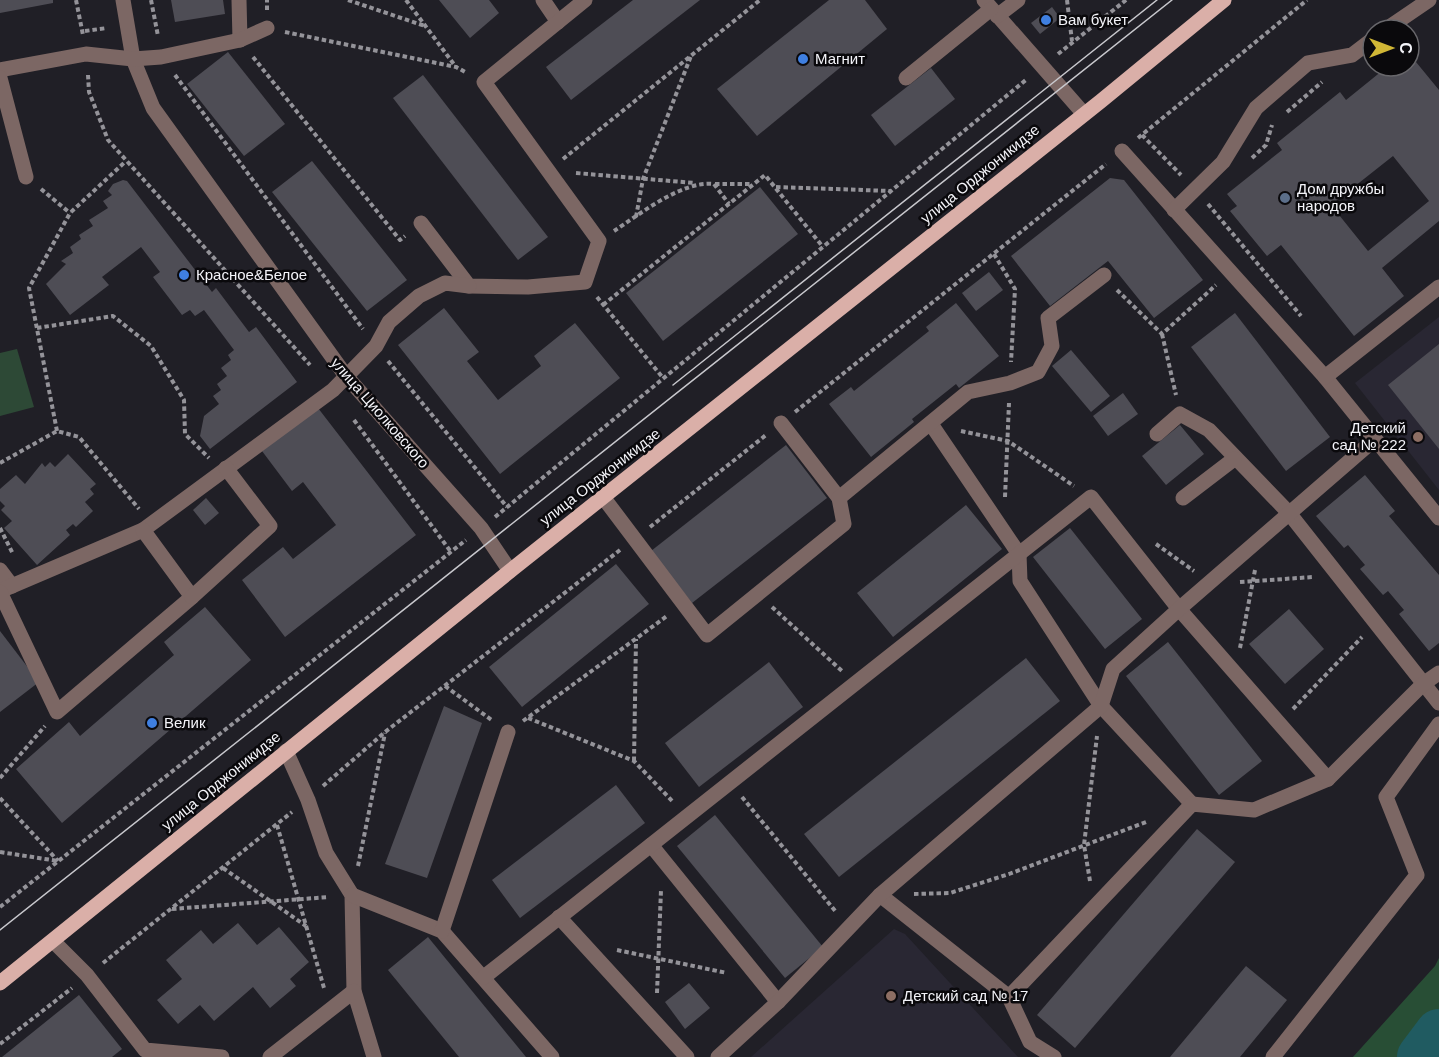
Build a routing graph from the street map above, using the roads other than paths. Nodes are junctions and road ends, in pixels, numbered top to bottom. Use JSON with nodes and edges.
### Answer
{"nodes":[{"id":1,"x":123,"y":0,"type":"edge"},
{"id":2,"x":239,"y":0,"type":"edge"},
{"id":3,"x":543,"y":0,"type":"edge"},
{"id":4,"x":585,"y":0,"type":"edge"},
{"id":5,"x":1017,"y":0,"type":"edge"},
{"id":6,"x":1224,"y":0,"type":"edge"},
{"id":7,"x":1429,"y":0,"type":"edge"},
{"id":8,"x":991,"y":8,"type":"edge"},
{"id":9,"x":1403,"y":18,"type":"edge"},
{"id":10,"x":558,"y":22,"type":"junction"},
{"id":11,"x":267,"y":28,"type":"road end"},
{"id":12,"x":240,"y":40,"type":"junction"},
{"id":13,"x":1361,"y":48,"type":"edge"},
{"id":14,"x":133,"y":59,"type":"junction"},
{"id":15,"x":0,"y":70,"type":"edge"},
{"id":16,"x":0,"y":78,"type":"edge"},
{"id":17,"x":906,"y":78,"type":"dead end"},
{"id":18,"x":1084,"y":114,"type":"junction"},
{"id":19,"x":1122,"y":152,"type":"road end"},
{"id":20,"x":26,"y":177,"type":"road end"},
{"id":21,"x":1174,"y":210,"type":"junction"},
{"id":22,"x":421,"y":223,"type":"road end"},
{"id":23,"x":1104,"y":276,"type":"road end"},
{"id":24,"x":469,"y":286,"type":"junction"},
{"id":25,"x":1439,"y":287,"type":"edge"},
{"id":26,"x":346,"y":376,"type":"junction"},
{"id":27,"x":1325,"y":377,"type":"junction"},
{"id":28,"x":781,"y":423,"type":"road end"},
{"id":29,"x":932,"y":424,"type":"junction"},
{"id":30,"x":1157,"y":434,"type":"dead end"},
{"id":31,"x":1375,"y":439,"type":"junction"},
{"id":32,"x":1234,"y":459,"type":"junction"},
{"id":33,"x":224,"y":470,"type":"junction"},
{"id":34,"x":603,"y":497,"type":"junction"},
{"id":35,"x":839,"y":498,"type":"junction"},
{"id":36,"x":1183,"y":498,"type":"dead end"},
{"id":37,"x":1289,"y":513,"type":"junction"},
{"id":38,"x":1439,"y":518,"type":"edge"},
{"id":39,"x":147,"y":527,"type":"junction"},
{"id":40,"x":1019,"y":554,"type":"junction"},
{"id":41,"x":0,"y":570,"type":"edge"},
{"id":42,"x":510,"y":571,"type":"junction"},
{"id":43,"x":4,"y":590,"type":"edge"},
{"id":44,"x":192,"y":597,"type":"junction"},
{"id":45,"x":1179,"y":609,"type":"junction"},
{"id":46,"x":1439,"y":673,"type":"edge"},
{"id":47,"x":1423,"y":684,"type":"junction"},
{"id":48,"x":1439,"y":703,"type":"edge"},
{"id":49,"x":1101,"y":706,"type":"junction"},
{"id":50,"x":1439,"y":723,"type":"edge"},
{"id":51,"x":508,"y":732,"type":"road end"},
{"id":52,"x":286,"y":752,"type":"junction"},
{"id":53,"x":1328,"y":779,"type":"junction"},
{"id":54,"x":1192,"y":804,"type":"junction"},
{"id":55,"x":651,"y":845,"type":"junction"},
{"id":56,"x":352,"y":895,"type":"junction"},
{"id":57,"x":880,"y":895,"type":"junction"},
{"id":58,"x":559,"y":917,"type":"junction"},
{"id":59,"x":442,"y":932,"type":"junction"},
{"id":60,"x":52,"y":941,"type":"junction"},
{"id":61,"x":484,"y":977,"type":"junction"},
{"id":62,"x":0,"y":983,"type":"edge"},
{"id":63,"x":354,"y":991,"type":"junction"},
{"id":64,"x":1009,"y":997,"type":"junction"},
{"id":65,"x":778,"y":1002,"type":"junction"},
{"id":66,"x":141,"y":1054,"type":"edge"},
{"id":67,"x":222,"y":1057,"type":"edge"},
{"id":68,"x":270,"y":1057,"type":"edge"},
{"id":69,"x":374,"y":1057,"type":"edge"},
{"id":70,"x":552,"y":1057,"type":"edge"},
{"id":71,"x":687,"y":1057,"type":"edge"},
{"id":72,"x":718,"y":1057,"type":"edge"},
{"id":73,"x":1054,"y":1057,"type":"edge"},
{"id":74,"x":1273,"y":1057,"type":"edge"}],
"edges":[{"from":1,"to":14,"type":"street","name":"улица Циолковского"},
{"from":2,"to":12,"type":"street"},
{"from":3,"to":10,"type":"street"},
{"from":4,"to":10,"type":"street"},
{"from":5,"to":8,"type":"street"},
{"from":6,"to":18,"type":"main road","name":"улица Орджоникидзе"},
{"from":7,"to":9,"type":"street"},
{"from":8,"to":17,"type":"street"},
{"from":8,"to":18,"type":"street"},
{"from":10,"to":24,"type":"street"},
{"from":11,"to":12,"type":"street"},
{"from":12,"to":14,"type":"street"},
{"from":13,"to":21,"type":"street"},
{"from":14,"to":15,"type":"street"},
{"from":14,"to":26,"type":"street","name":"улица Циолковского"},
{"from":16,"to":20,"type":"street"},
{"from":18,"to":34,"type":"main road","name":"улица Орджоникидзе"},
{"from":19,"to":21,"type":"street"},
{"from":21,"to":27,"type":"street"},
{"from":22,"to":24,"type":"street"},
{"from":23,"to":29,"type":"street"},
{"from":24,"to":26,"type":"street"},
{"from":25,"to":27,"type":"street"},
{"from":26,"to":33,"type":"street"},
{"from":26,"to":42,"type":"street","name":"улица Циолковского"},
{"from":27,"to":31,"type":"street"},
{"from":28,"to":35,"type":"street"},
{"from":29,"to":35,"type":"street"},
{"from":29,"to":40,"type":"street"},
{"from":30,"to":32,"type":"street"},
{"from":31,"to":37,"type":"street"},
{"from":31,"to":38,"type":"street"},
{"from":32,"to":36,"type":"street"},
{"from":32,"to":37,"type":"street"},
{"from":33,"to":39,"type":"street"},
{"from":33,"to":44,"type":"street"},
{"from":34,"to":35,"type":"street"},
{"from":34,"to":42,"type":"main road","name":"улица Орджоникидзе"},
{"from":37,"to":45,"type":"street"},
{"from":37,"to":47,"type":"street"},
{"from":39,"to":43,"type":"street"},
{"from":39,"to":44,"type":"street"},
{"from":40,"to":45,"type":"street"},
{"from":40,"to":49,"type":"street"},
{"from":40,"to":55,"type":"street"},
{"from":41,"to":43,"type":"street"},
{"from":42,"to":52,"type":"main road","name":"улица Орджоникидзе"},
{"from":43,"to":44,"type":"street"},
{"from":45,"to":49,"type":"street"},
{"from":45,"to":53,"type":"street"},
{"from":46,"to":47,"type":"street"},
{"from":47,"to":48,"type":"street"},
{"from":47,"to":53,"type":"street"},
{"from":49,"to":54,"type":"street"},
{"from":49,"to":57,"type":"street"},
{"from":50,"to":74,"type":"street"},
{"from":51,"to":59,"type":"street"},
{"from":52,"to":56,"type":"street"},
{"from":52,"to":60,"type":"main road","name":"улица Орджоникидзе"},
{"from":53,"to":54,"type":"street"},
{"from":54,"to":64,"type":"street"},
{"from":55,"to":58,"type":"street"},
{"from":55,"to":65,"type":"street"},
{"from":56,"to":59,"type":"street"},
{"from":56,"to":63,"type":"street"},
{"from":57,"to":64,"type":"street"},
{"from":57,"to":65,"type":"street"},
{"from":58,"to":61,"type":"street"},
{"from":58,"to":71,"type":"street"},
{"from":59,"to":61,"type":"street"},
{"from":60,"to":62,"type":"main road","name":"улица Орджоникидзе"},
{"from":60,"to":66,"type":"street"},
{"from":61,"to":70,"type":"street"},
{"from":63,"to":68,"type":"street"},
{"from":63,"to":69,"type":"street"},
{"from":64,"to":73,"type":"street"},
{"from":65,"to":72,"type":"street"},
{"from":66,"to":67,"type":"street"}]}
